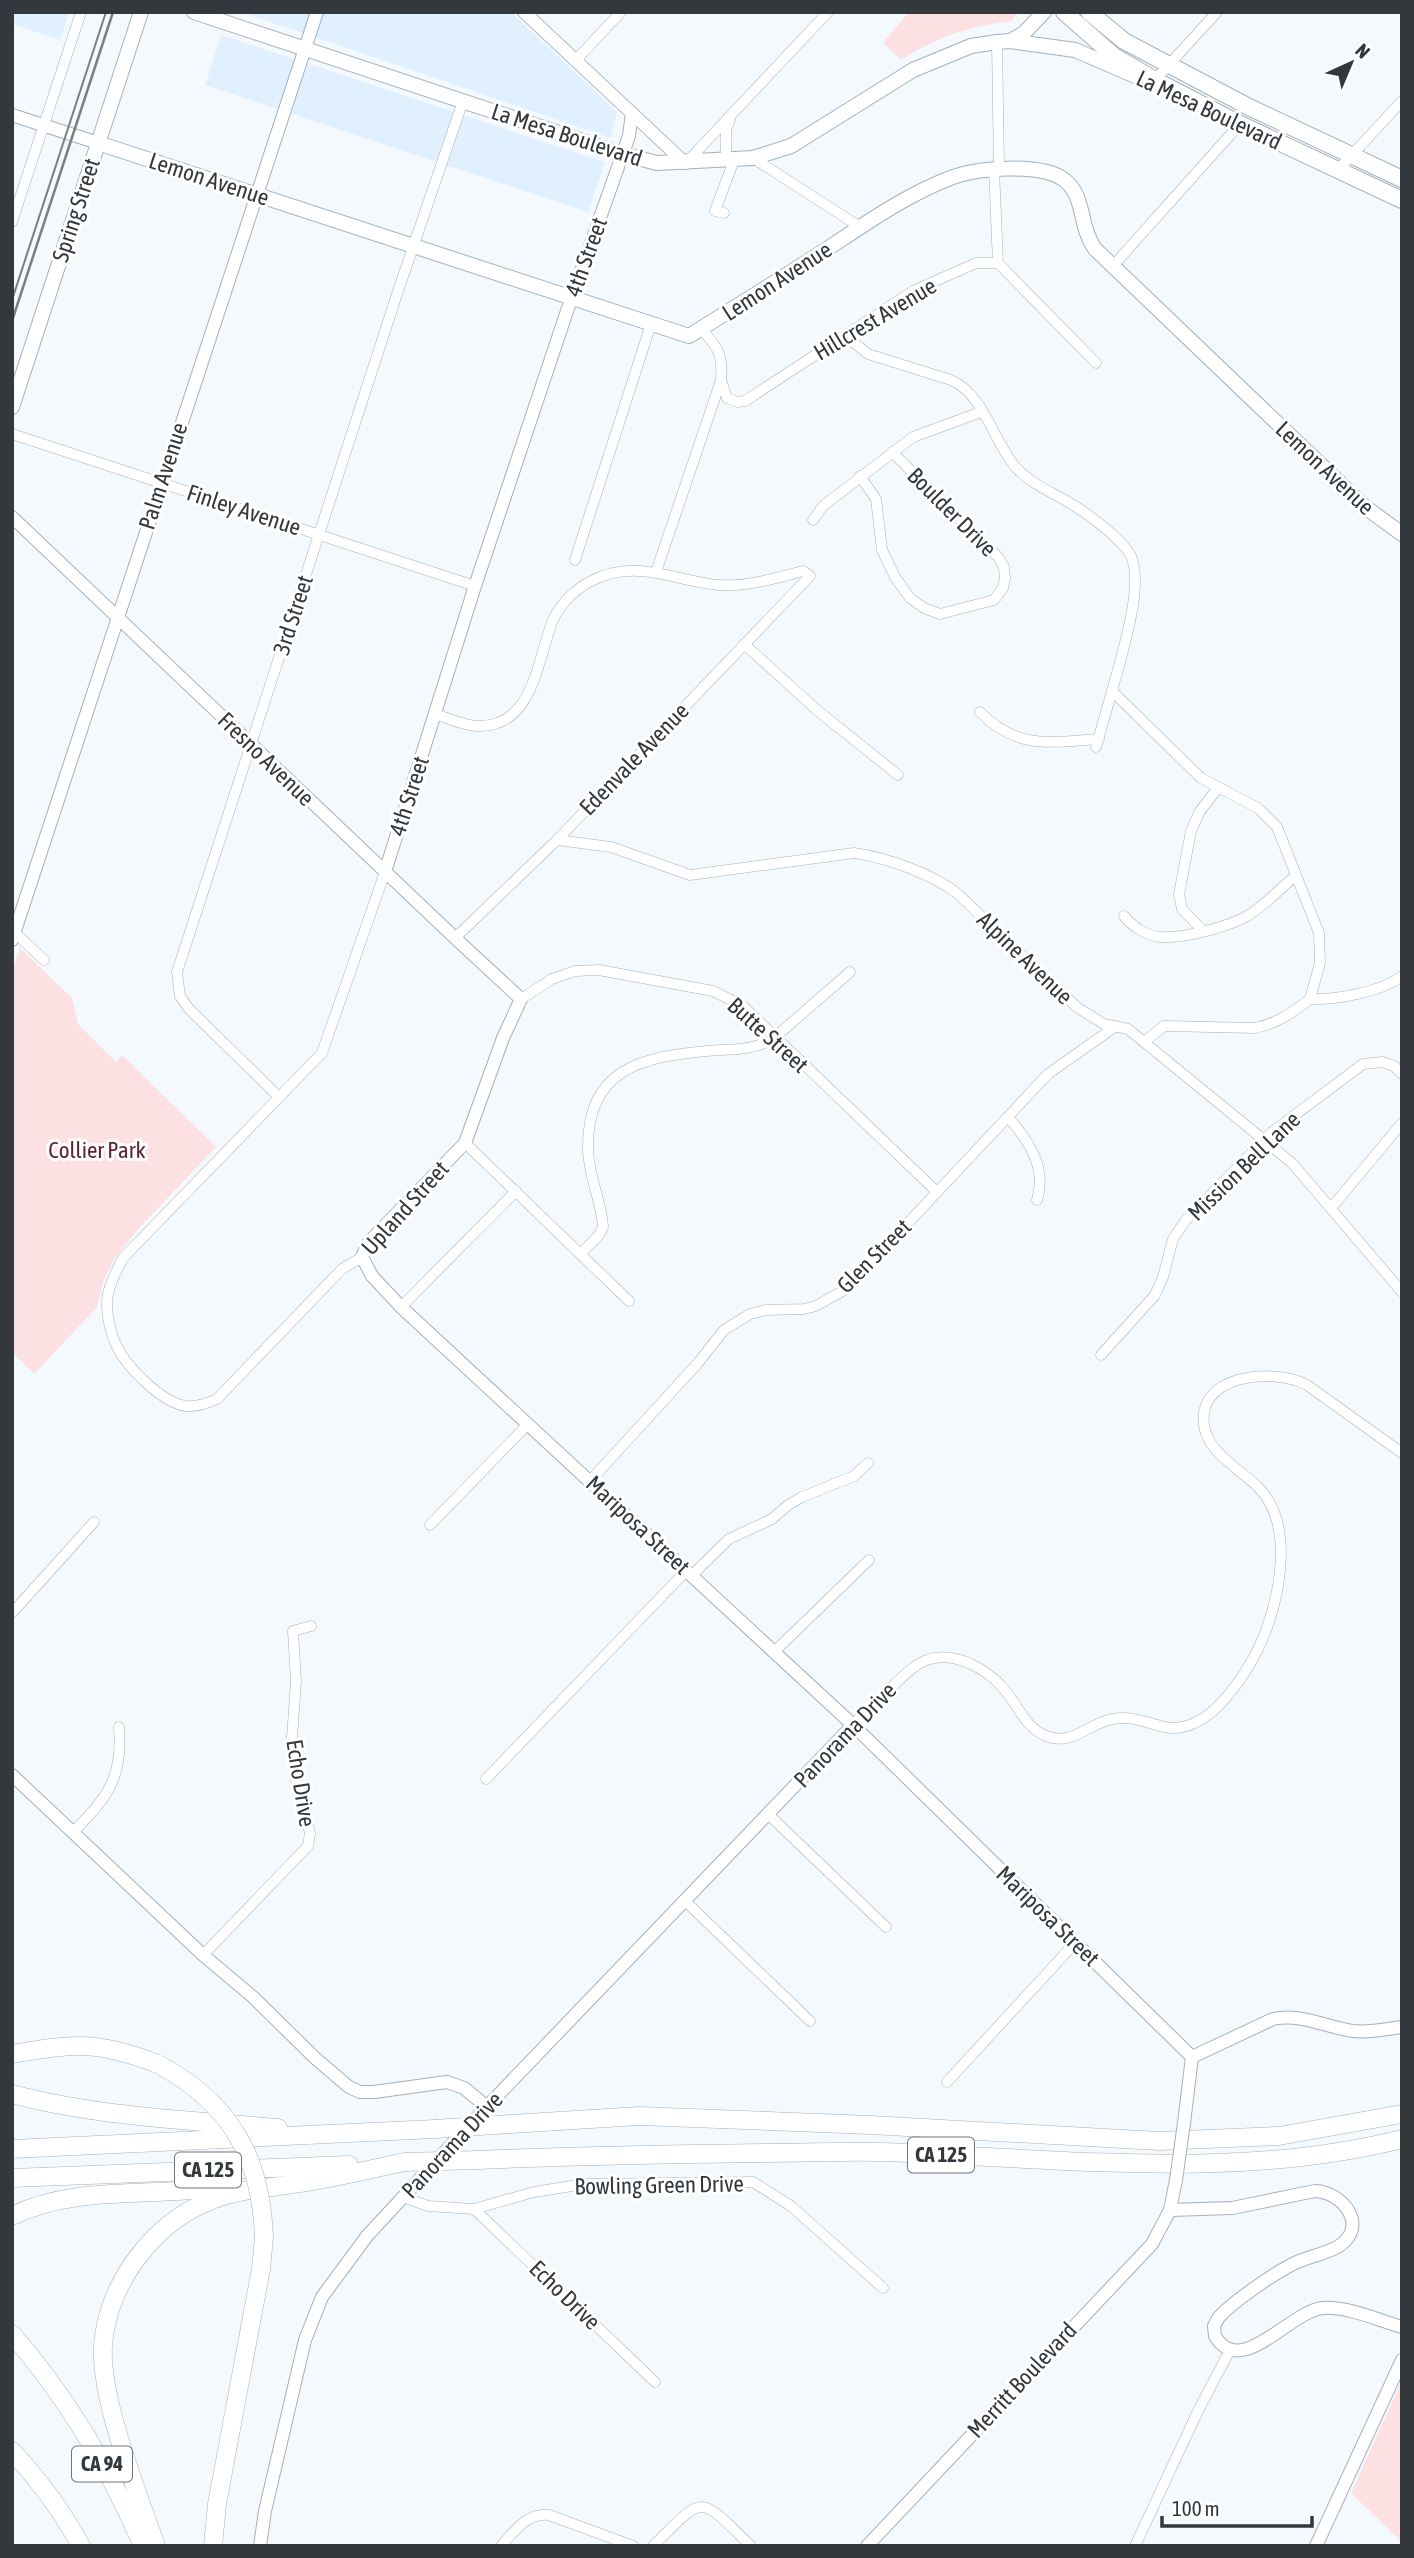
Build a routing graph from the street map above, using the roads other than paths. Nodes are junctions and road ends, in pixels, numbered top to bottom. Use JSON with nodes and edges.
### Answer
{"nodes":[{"id":1,"x":81,"y":12,"type":"edge"},
{"id":2,"x":141,"y":12,"type":"edge"},
{"id":3,"x":194,"y":12,"type":"edge"},
{"id":4,"x":317,"y":12,"type":"edge"},
{"id":5,"x":524,"y":12,"type":"edge"},
{"id":6,"x":621,"y":12,"type":"edge"},
{"id":7,"x":828,"y":12,"type":"edge"},
{"id":8,"x":1044,"y":12,"type":"edge"},
{"id":9,"x":1063,"y":12,"type":"edge"},
{"id":10,"x":1089,"y":12,"type":"edge"},
{"id":11,"x":1217,"y":12,"type":"edge"},
{"id":12,"x":1003,"y":41,"type":"junction"},
{"id":13,"x":306,"y":50,"type":"junction"},
{"id":14,"x":575,"y":61,"type":"junction"},
{"id":15,"x":1169,"y":65,"type":"junction"},
{"id":16,"x":1155,"y":80,"type":"junction"},
{"id":17,"x":463,"y":101,"type":"junction"},
{"id":18,"x":1402,"y":101,"type":"edge"},
{"id":19,"x":632,"y":113,"type":"junction"},
{"id":20,"x":12,"y":115,"type":"edge"},
{"id":21,"x":732,"y":115,"type":"junction"},
{"id":22,"x":1240,"y":124,"type":"junction"},
{"id":23,"x":44,"y":125,"type":"junction"},
{"id":24,"x":98,"y":143,"type":"junction"},
{"id":25,"x":622,"y":154,"type":"junction"},
{"id":26,"x":1350,"y":157,"type":"junction"},
{"id":27,"x":753,"y":158,"type":"junction"},
{"id":28,"x":730,"y":160,"type":"junction"},
{"id":29,"x":685,"y":163,"type":"junction"},
{"id":30,"x":996,"y":169,"type":"junction"},
{"id":31,"x":1337,"y":171,"type":"junction"},
{"id":32,"x":1402,"y":179,"type":"edge"},
{"id":33,"x":256,"y":195,"type":"junction"},
{"id":34,"x":1402,"y":200,"type":"edge"},
{"id":35,"x":724,"y":213,"type":"dead end"},
{"id":36,"x":12,"y":222,"type":"edge"},
{"id":37,"x":860,"y":227,"type":"junction"},
{"id":38,"x":415,"y":246,"type":"junction"},
{"id":39,"x":998,"y":263,"type":"junction"},
{"id":40,"x":1112,"y":267,"type":"junction"},
{"id":41,"x":571,"y":298,"type":"junction"},
{"id":42,"x":651,"y":324,"type":"junction"},
{"id":43,"x":701,"y":328,"type":"junction"},
{"id":44,"x":846,"y":336,"type":"junction"},
{"id":45,"x":1096,"y":363,"type":"dead end"},
{"id":46,"x":721,"y":380,"type":"junction"},
{"id":47,"x":12,"y":407,"type":"edge"},
{"id":48,"x":981,"y":412,"type":"junction"},
{"id":49,"x":12,"y":434,"type":"edge"},
{"id":50,"x":892,"y":452,"type":"junction"},
{"id":51,"x":860,"y":476,"type":"junction"},
{"id":52,"x":161,"y":483,"type":"junction"},
{"id":53,"x":12,"y":517,"type":"edge"},
{"id":54,"x":813,"y":520,"type":"dead end"},
{"id":55,"x":1402,"y":534,"type":"edge"},
{"id":56,"x":320,"y":535,"type":"junction"},
{"id":57,"x":575,"y":560,"type":"dead end"},
{"id":58,"x":656,"y":572,"type":"junction"},
{"id":59,"x":475,"y":586,"type":"junction"},
{"id":60,"x":117,"y":617,"type":"junction"},
{"id":61,"x":744,"y":645,"type":"junction"},
{"id":62,"x":1112,"y":691,"type":"junction"},
{"id":63,"x":980,"y":712,"type":"dead end"},
{"id":64,"x":435,"y":714,"type":"junction"},
{"id":65,"x":251,"y":745,"type":"junction"},
{"id":66,"x":898,"y":775,"type":"dead end"},
{"id":67,"x":1217,"y":788,"type":"junction"},
{"id":68,"x":557,"y":840,"type":"junction"},
{"id":69,"x":385,"y":872,"type":"junction"},
{"id":70,"x":1295,"y":876,"type":"junction"},
{"id":71,"x":1124,"y":916,"type":"dead end"},
{"id":72,"x":1203,"y":931,"type":"junction"},
{"id":73,"x":13,"y":934,"type":"edge"},
{"id":74,"x":455,"y":938,"type":"junction"},
{"id":75,"x":44,"y":960,"type":"dead end"},
{"id":76,"x":850,"y":972,"type":"dead end"},
{"id":77,"x":1401,"y":978,"type":"edge"},
{"id":78,"x":521,"y":999,"type":"junction"},
{"id":79,"x":1310,"y":999,"type":"junction"},
{"id":80,"x":1116,"y":1026,"type":"junction"},
{"id":81,"x":774,"y":1038,"type":"junction"},
{"id":82,"x":1144,"y":1042,"type":"junction"},
{"id":83,"x":1402,"y":1074,"type":"edge"},
{"id":84,"x":279,"y":1097,"type":"junction"},
{"id":85,"x":1008,"y":1117,"type":"junction"},
{"id":86,"x":1402,"y":1123,"type":"edge"},
{"id":87,"x":1265,"y":1140,"type":"junction"},
{"id":88,"x":465,"y":1143,"type":"junction"},
{"id":89,"x":516,"y":1191,"type":"junction"},
{"id":90,"x":937,"y":1192,"type":"junction"},
{"id":91,"x":1037,"y":1200,"type":"dead end"},
{"id":92,"x":1332,"y":1207,"type":"junction"},
{"id":93,"x":581,"y":1254,"type":"junction"},
{"id":94,"x":362,"y":1257,"type":"junction"},
{"id":95,"x":1402,"y":1292,"type":"edge"},
{"id":96,"x":629,"y":1301,"type":"dead end"},
{"id":97,"x":401,"y":1307,"type":"junction"},
{"id":98,"x":1101,"y":1355,"type":"dead end"},
{"id":99,"x":162,"y":1397,"type":"joint"},
{"id":100,"x":528,"y":1423,"type":"junction"},
{"id":101,"x":1402,"y":1454,"type":"edge"},
{"id":102,"x":868,"y":1463,"type":"dead end"},
{"id":103,"x":590,"y":1481,"type":"junction"},
{"id":104,"x":94,"y":1522,"type":"dead end"},
{"id":105,"x":430,"y":1525,"type":"dead end"},
{"id":106,"x":869,"y":1560,"type":"dead end"},
{"id":107,"x":689,"y":1572,"type":"junction"},
{"id":108,"x":12,"y":1613,"type":"edge"},
{"id":109,"x":311,"y":1626,"type":"dead end"},
{"id":110,"x":775,"y":1651,"type":"junction"},
{"id":111,"x":853,"y":1725,"type":"junction"},
{"id":112,"x":119,"y":1727,"type":"dead end"},
{"id":113,"x":12,"y":1775,"type":"edge"},
{"id":114,"x":486,"y":1779,"type":"dead end"},
{"id":115,"x":768,"y":1814,"type":"junction"},
{"id":116,"x":73,"y":1832,"type":"junction"},
{"id":117,"x":685,"y":1901,"type":"junction"},
{"id":118,"x":886,"y":1927,"type":"dead end"},
{"id":119,"x":1075,"y":1943,"type":"junction"},
{"id":120,"x":203,"y":1955,"type":"junction"},
{"id":121,"x":810,"y":2021,"type":"dead end"},
{"id":122,"x":1402,"y":2027,"type":"edge"},
{"id":123,"x":12,"y":2054,"type":"edge"},
{"id":124,"x":1192,"y":2057,"type":"junction"},
{"id":125,"x":947,"y":2082,"type":"dead end"},
{"id":126,"x":12,"y":2094,"type":"edge"},
{"id":127,"x":487,"y":2107,"type":"junction"},
{"id":128,"x":1402,"y":2113,"type":"edge"},
{"id":129,"x":351,"y":2134,"type":"junction"},
{"id":130,"x":1402,"y":2139,"type":"edge"},
{"id":131,"x":12,"y":2149,"type":"edge"},
{"id":132,"x":405,"y":2162,"type":"junction"},
{"id":133,"x":12,"y":2178,"type":"edge"},
{"id":134,"x":403,"y":2197,"type":"junction"},
{"id":135,"x":474,"y":2209,"type":"junction"},
{"id":136,"x":1170,"y":2210,"type":"junction"},
{"id":137,"x":12,"y":2216,"type":"edge"},
{"id":138,"x":883,"y":2288,"type":"dead end"},
{"id":139,"x":1402,"y":2327,"type":"edge"},
{"id":140,"x":12,"y":2334,"type":"edge"},
{"id":141,"x":1230,"y":2350,"type":"junction"},
{"id":142,"x":1402,"y":2360,"type":"edge"},
{"id":143,"x":655,"y":2382,"type":"dead end"},
{"id":144,"x":12,"y":2451,"type":"edge"},
{"id":145,"x":81,"y":2546,"type":"edge"},
{"id":146,"x":142,"y":2546,"type":"edge"},
{"id":147,"x":156,"y":2546,"type":"edge"},
{"id":148,"x":213,"y":2546,"type":"edge"},
{"id":149,"x":260,"y":2546,"type":"edge"},
{"id":150,"x":500,"y":2546,"type":"edge"},
{"id":151,"x":632,"y":2546,"type":"edge"},
{"id":152,"x":653,"y":2546,"type":"edge"},
{"id":153,"x":751,"y":2546,"type":"edge"},
{"id":154,"x":867,"y":2546,"type":"edge"},
{"id":155,"x":1135,"y":2546,"type":"edge"},
{"id":156,"x":1316,"y":2546,"type":"edge"}],
"edges":[{"from":1,"to":23,"type":"street"},
{"from":2,"to":24,"type":"main road","name":"Spring Street"},
{"from":3,"to":13,"type":"main road","name":"La Mesa Boulevard"},
{"from":4,"to":13,"type":"street","name":"Palm Avenue"},
{"from":5,"to":14,"type":"street"},
{"from":6,"to":14,"type":"street"},
{"from":7,"to":21,"type":"street"},
{"from":8,"to":12,"type":"main road","name":"La Mesa Boulevard"},
{"from":9,"to":16,"type":"main road"},
{"from":10,"to":15,"type":"main road","name":"La Mesa Boulevard"},
{"from":11,"to":15,"type":"street"},
{"from":12,"to":16,"type":"main road","name":"La Mesa Boulevard"},
{"from":12,"to":27,"type":"main road","name":"La Mesa Boulevard"},
{"from":12,"to":30,"type":"street"},
{"from":13,"to":17,"type":"main road","name":"La Mesa Boulevard"},
{"from":13,"to":33,"type":"street","name":"Palm Avenue"},
{"from":14,"to":19,"type":"street"},
{"from":15,"to":16,"type":"street"},
{"from":15,"to":26,"type":"main road","name":"La Mesa Boulevard"},
{"from":16,"to":22,"type":"main road","name":"La Mesa Boulevard"},
{"from":17,"to":25,"type":"main road","name":"La Mesa Boulevard"},
{"from":17,"to":38,"type":"street","name":"3rd Street"},
{"from":18,"to":26,"type":"street"},
{"from":19,"to":25,"type":"street","name":"4th Street"},
{"from":19,"to":29,"type":"street"},
{"from":20,"to":23,"type":"street","name":"Lemon Avenue"},
{"from":21,"to":28,"type":"street"},
{"from":21,"to":29,"type":"street"},
{"from":22,"to":31,"type":"main road","name":"La Mesa Boulevard"},
{"from":22,"to":40,"type":"street"},
{"from":23,"to":24,"type":"street","name":"Lemon Avenue"},
{"from":23,"to":36,"type":"street"},
{"from":24,"to":33,"type":"main road","name":"Lemon Avenue"},
{"from":24,"to":47,"type":"main road","name":"Spring Street"},
{"from":25,"to":29,"type":"main road","name":"La Mesa Boulevard"},
{"from":25,"to":41,"type":"street","name":"4th Street"},
{"from":26,"to":31,"type":"street"},
{"from":26,"to":32,"type":"main road","name":"La Mesa Boulevard"},
{"from":27,"to":28,"type":"main road","name":"La Mesa Boulevard"},
{"from":27,"to":37,"type":"street"},
{"from":28,"to":29,"type":"main road","name":"La Mesa Boulevard"},
{"from":28,"to":35,"type":"street"},
{"from":30,"to":37,"type":"main road","name":"Lemon Avenue"},
{"from":30,"to":39,"type":"street"},
{"from":30,"to":40,"type":"main road","name":"Lemon Avenue"},
{"from":31,"to":34,"type":"main road","name":"La Mesa Boulevard"},
{"from":33,"to":38,"type":"main road","name":"Lemon Avenue"},
{"from":33,"to":52,"type":"street","name":"Palm Avenue"},
{"from":37,"to":43,"type":"main road","name":"Lemon Avenue"},
{"from":38,"to":41,"type":"main road","name":"Lemon Avenue"},
{"from":38,"to":56,"type":"street","name":"3rd Street"},
{"from":39,"to":44,"type":"street","name":"Hillcrest Avenue"},
{"from":39,"to":45,"type":"street"},
{"from":40,"to":55,"type":"main road","name":"Lemon Avenue"},
{"from":41,"to":42,"type":"main road","name":"Lemon Avenue"},
{"from":41,"to":59,"type":"street","name":"4th Street"},
{"from":42,"to":43,"type":"main road","name":"Lemon Avenue"},
{"from":42,"to":57,"type":"street"},
{"from":43,"to":46,"type":"street"},
{"from":44,"to":46,"type":"street","name":"Hillcrest Avenue"},
{"from":44,"to":48,"type":"street"},
{"from":46,"to":58,"type":"street"},
{"from":48,"to":50,"type":"street"},
{"from":48,"to":62,"type":"street"},
{"from":49,"to":52,"type":"street","name":"Finley Avenue"},
{"from":50,"to":51,"type":"street"},
{"from":50,"to":51,"type":"street","name":"Boulder Drive"},
{"from":51,"to":54,"type":"street"},
{"from":52,"to":56,"type":"street","name":"Finley Avenue"},
{"from":52,"to":60,"type":"street","name":"Palm Avenue"},
{"from":53,"to":60,"type":"street","name":"Fresno Avenue"},
{"from":56,"to":59,"type":"street","name":"Finley Avenue"},
{"from":56,"to":65,"type":"street","name":"3rd Street"},
{"from":58,"to":61,"type":"street","name":"Edenvale Avenue"},
{"from":58,"to":64,"type":"street"},
{"from":59,"to":64,"type":"street","name":"4th Street"},
{"from":60,"to":65,"type":"street","name":"Fresno Avenue"},
{"from":60,"to":73,"type":"street","name":"Palm Avenue"},
{"from":61,"to":66,"type":"street"},
{"from":61,"to":68,"type":"street","name":"Edenvale Avenue"},
{"from":62,"to":63,"type":"street"},
{"from":62,"to":67,"type":"street"},
{"from":64,"to":69,"type":"street","name":"4th Street"},
{"from":65,"to":69,"type":"street","name":"Fresno Avenue"},
{"from":65,"to":84,"type":"street","name":"3rd Street"},
{"from":67,"to":70,"type":"street"},
{"from":67,"to":72,"type":"street"},
{"from":68,"to":74,"type":"street","name":"Edenvale Avenue"},
{"from":68,"to":80,"type":"street","name":"Alpine Avenue"},
{"from":69,"to":74,"type":"street","name":"Fresno Avenue"},
{"from":69,"to":84,"type":"street","name":"4th Street"},
{"from":70,"to":72,"type":"street"},
{"from":70,"to":79,"type":"street"},
{"from":71,"to":72,"type":"street"},
{"from":73,"to":75,"type":"street"},
{"from":74,"to":78,"type":"street","name":"Fresno Avenue"},
{"from":76,"to":81,"type":"street"},
{"from":77,"to":79,"type":"street"},
{"from":78,"to":81,"type":"street","name":"Butte Street"},
{"from":78,"to":88,"type":"street","name":"Upland Street"},
{"from":79,"to":82,"type":"street"},
{"from":80,"to":82,"type":"street","name":"Alpine Avenue"},
{"from":80,"to":85,"type":"street","name":"Glen Street"},
{"from":81,"to":90,"type":"street","name":"Butte Street"},
{"from":81,"to":93,"type":"street"},
{"from":82,"to":87,"type":"street","name":"Alpine Avenue"},
{"from":83,"to":87,"type":"street","name":"Mission Bell Lane"},
{"from":84,"to":99,"type":"street","name":"4th Street"},
{"from":85,"to":90,"type":"street","name":"Glen Street"},
{"from":85,"to":91,"type":"street"},
{"from":86,"to":92,"type":"street"},
{"from":87,"to":92,"type":"street","name":"Alpine Avenue"},
{"from":87,"to":98,"type":"street","name":"Mission Bell Lane"},
{"from":88,"to":89,"type":"street"},
{"from":88,"to":94,"type":"street","name":"Upland Street"},
{"from":89,"to":93,"type":"street"},
{"from":89,"to":97,"type":"street"},
{"from":90,"to":103,"type":"street","name":"Glen Street"},
{"from":92,"to":95,"type":"street","name":"Alpine Avenue"},
{"from":93,"to":96,"type":"street"},
{"from":94,"to":97,"type":"street","name":"Mariposa Street"},
{"from":94,"to":99,"type":"street","name":"Upland Street"},
{"from":97,"to":100,"type":"street","name":"Mariposa Street"},
{"from":100,"to":103,"type":"street","name":"Mariposa Street"},
{"from":100,"to":105,"type":"street"},
{"from":101,"to":111,"type":"street","name":"Panorama Drive"},
{"from":102,"to":107,"type":"street"},
{"from":103,"to":107,"type":"street","name":"Mariposa Street"},
{"from":104,"to":108,"type":"street"},
{"from":106,"to":110,"type":"street"},
{"from":107,"to":110,"type":"street","name":"Mariposa Street"},
{"from":107,"to":114,"type":"street"},
{"from":109,"to":120,"type":"street","name":"Echo Drive"},
{"from":110,"to":111,"type":"street","name":"Mariposa Street"},
{"from":111,"to":115,"type":"street","name":"Panorama Drive"},
{"from":111,"to":119,"type":"street","name":"Mariposa Street"},
{"from":112,"to":116,"type":"street"},
{"from":113,"to":116,"type":"street"},
{"from":115,"to":117,"type":"street","name":"Panorama Drive"},
{"from":115,"to":118,"type":"street"},
{"from":116,"to":120,"type":"street"},
{"from":117,"to":121,"type":"street"},
{"from":117,"to":127,"type":"street","name":"Panorama Drive"},
{"from":119,"to":124,"type":"street","name":"Mariposa Street"},
{"from":119,"to":125,"type":"street"},
{"from":120,"to":127,"type":"street"},
{"from":122,"to":124,"type":"street"},
{"from":123,"to":148,"type":"highway","bridge":true},
{"from":124,"to":136,"type":"street","bridge":true},
{"from":126,"to":129,"type":"highway"},
{"from":127,"to":134,"type":"street","name":"Panorama Drive"},
{"from":128,"to":129,"type":"highway","number":"CA 125","bridge":true},
{"from":129,"to":131,"type":"highway","number":"CA 125"},
{"from":130,"to":132,"type":"highway","number":"CA 125","bridge":true},
{"from":132,"to":133,"type":"highway","number":"CA 125"},
{"from":132,"to":137,"type":"highway"},
{"from":132,"to":147,"type":"highway"},
{"from":134,"to":135,"type":"street","name":"Bowling Green Drive"},
{"from":134,"to":149,"type":"street","name":"Panorama Drive"},
{"from":135,"to":138,"type":"street","name":"Bowling Green Drive"},
{"from":135,"to":143,"type":"street","name":"Echo Drive"},
{"from":136,"to":141,"type":"street"},
{"from":136,"to":154,"type":"street","name":"Merritt Boulevard"},
{"from":139,"to":141,"type":"street"},
{"from":140,"to":146,"type":"highway","number":"CA 94"},
{"from":141,"to":155,"type":"street"},
{"from":142,"to":156,"type":"street"},
{"from":144,"to":145,"type":"highway","number":"CA 94"},
{"from":150,"to":151,"type":"street"},
{"from":152,"to":153,"type":"street"}]}
